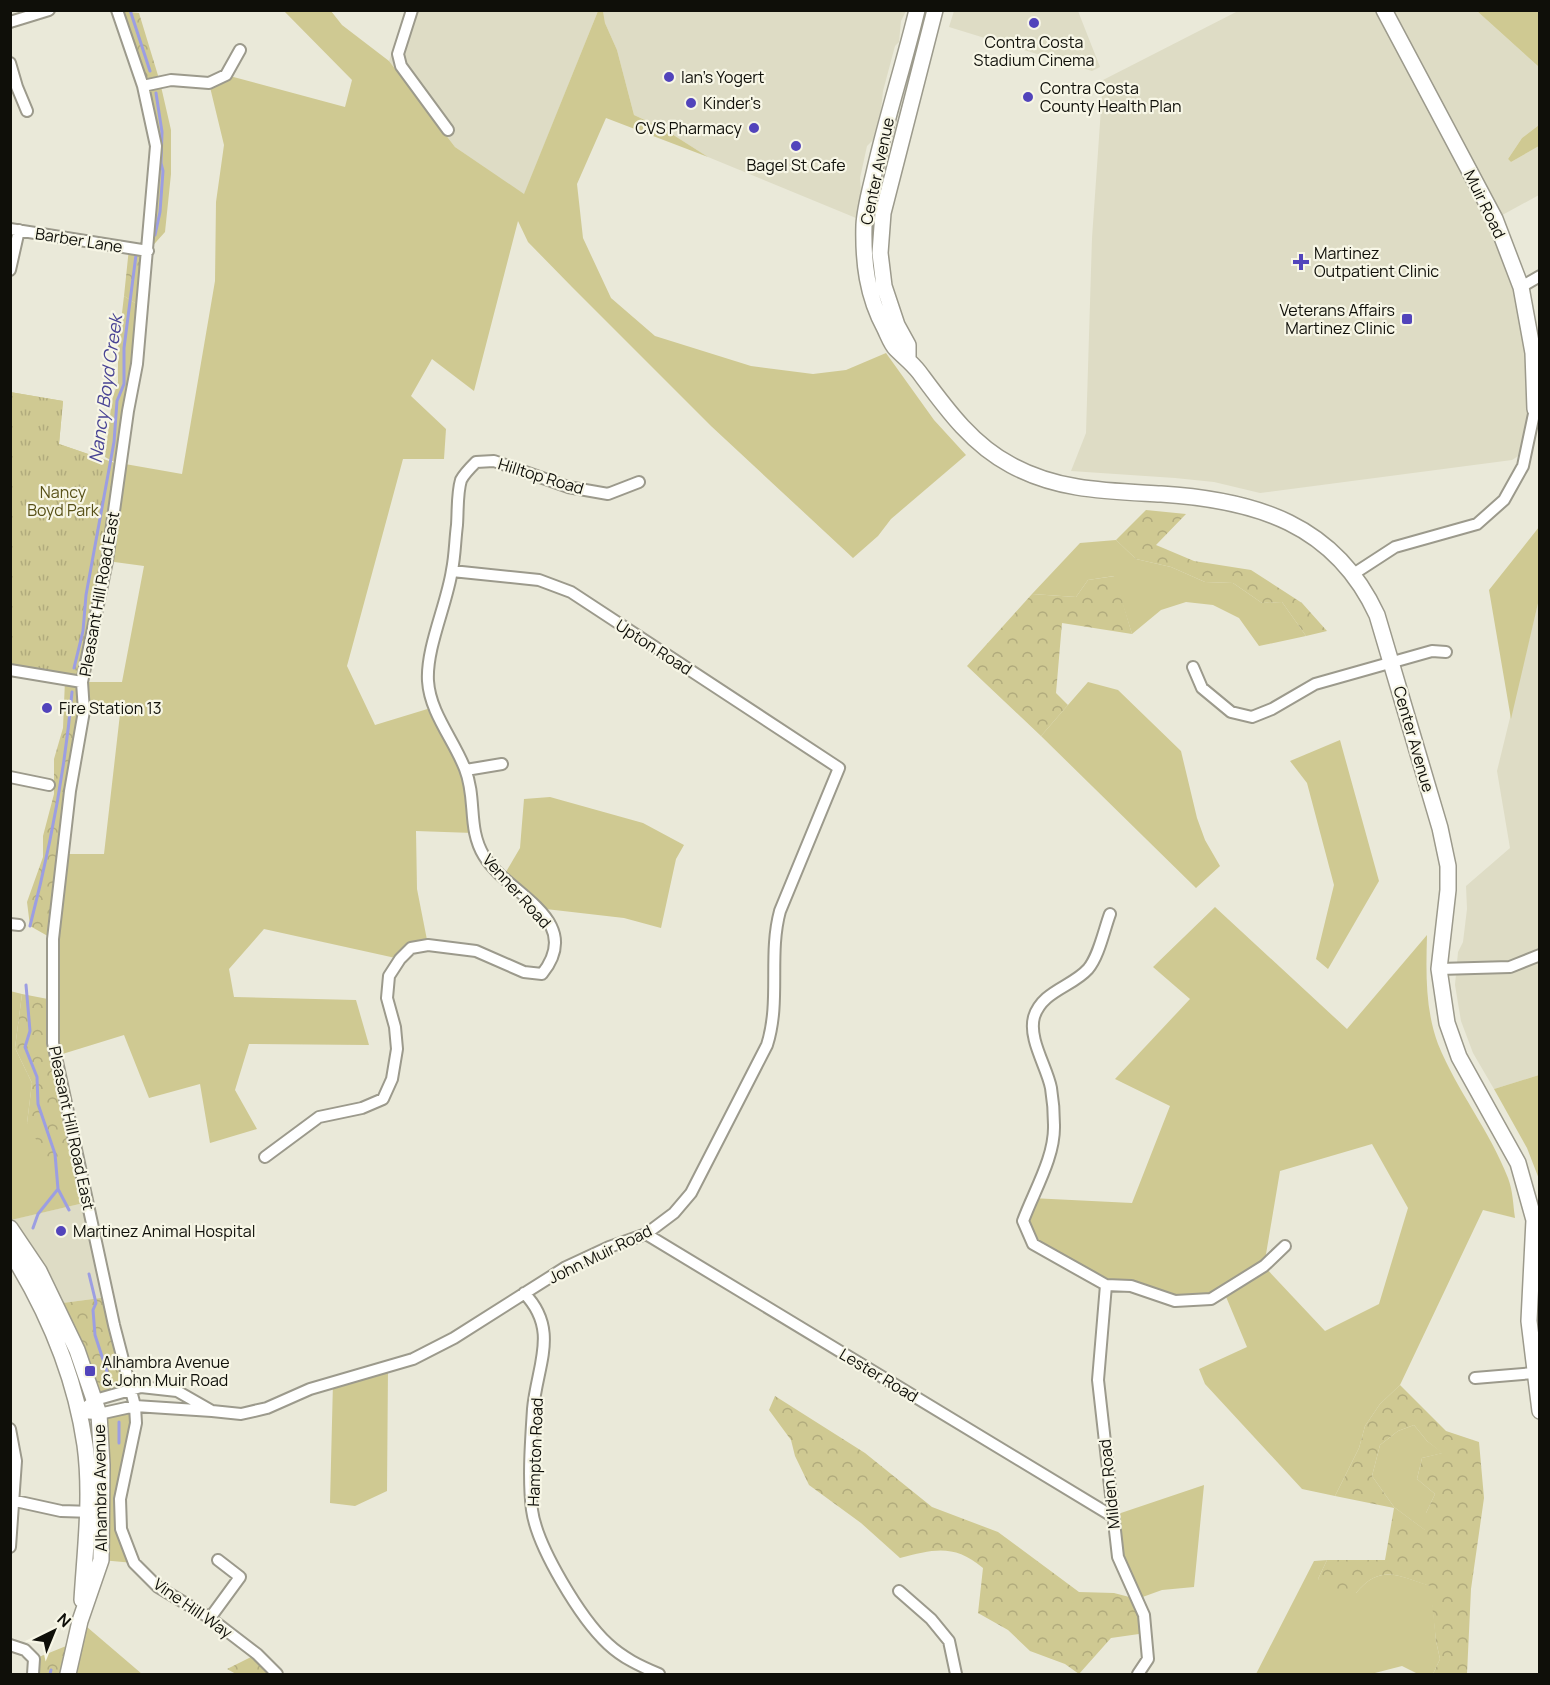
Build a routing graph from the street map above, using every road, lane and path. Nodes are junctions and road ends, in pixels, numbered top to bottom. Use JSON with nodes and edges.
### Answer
{"nodes":[{"id":1,"x":48,"y":10,"type":"edge"},
{"id":2,"x":117,"y":10,"type":"edge"},
{"id":3,"x":412,"y":10,"type":"edge"},
{"id":4,"x":917,"y":10,"type":"edge"},
{"id":5,"x":935,"y":10,"type":"edge"},
{"id":6,"x":1384,"y":10,"type":"edge"},
{"id":7,"x":10,"y":22,"type":"edge"},
{"id":8,"x":240,"y":50,"type":"dead end"},
{"id":9,"x":10,"y":63,"type":"edge"},
{"id":10,"x":143,"y":86,"type":"junction"},
{"id":11,"x":27,"y":111,"type":"dead end"},
{"id":12,"x":448,"y":130,"type":"dead end"},
{"id":13,"x":15,"y":230,"type":"edge"},
{"id":14,"x":148,"y":251,"type":"junction"},
{"id":15,"x":10,"y":270,"type":"edge"},
{"id":16,"x":1539,"y":276,"type":"edge"},
{"id":17,"x":1521,"y":286,"type":"junction"},
{"id":18,"x":908,"y":357,"type":"junction"},
{"id":19,"x":1537,"y":409,"type":"edge"},
{"id":20,"x":476,"y":462,"type":"joint"},
{"id":21,"x":639,"y":482,"type":"dead end"},
{"id":22,"x":452,"y":571,"type":"junction"},
{"id":23,"x":1355,"y":573,"type":"junction"},
{"id":24,"x":1446,"y":652,"type":"dead end"},
{"id":25,"x":1391,"y":661,"type":"junction"},
{"id":26,"x":1193,"y":667,"type":"dead end"},
{"id":27,"x":10,"y":670,"type":"edge"},
{"id":28,"x":82,"y":682,"type":"junction"},
{"id":29,"x":502,"y":764,"type":"dead end"},
{"id":30,"x":839,"y":768,"type":"joint"},
{"id":31,"x":466,"y":770,"type":"junction"},
{"id":32,"x":10,"y":777,"type":"edge"},
{"id":33,"x":49,"y":785,"type":"dead end"},
{"id":34,"x":1110,"y":914,"type":"dead end"},
{"id":35,"x":1539,"y":955,"type":"edge"},
{"id":36,"x":1439,"y":969,"type":"junction"},
{"id":37,"x":265,"y":1157,"type":"dead end"},
{"id":38,"x":10,"y":1228,"type":"edge"},
{"id":39,"x":646,"y":1234,"type":"junction"},
{"id":40,"x":1285,"y":1246,"type":"dead end"},
{"id":41,"x":10,"y":1251,"type":"edge"},
{"id":42,"x":1106,"y":1285,"type":"junction"},
{"id":43,"x":524,"y":1293,"type":"junction"},
{"id":44,"x":1534,"y":1373,"type":"junction"},
{"id":45,"x":1476,"y":1378,"type":"dead end"},
{"id":46,"x":132,"y":1391,"type":"junction"},
{"id":47,"x":135,"y":1406,"type":"junction"},
{"id":48,"x":97,"y":1407,"type":"junction"},
{"id":49,"x":212,"y":1411,"type":"junction"},
{"id":50,"x":1539,"y":1411,"type":"edge"},
{"id":51,"x":78,"y":1413,"type":"junction"},
{"id":52,"x":10,"y":1429,"type":"edge"},
{"id":53,"x":13,"y":1501,"type":"edge"},
{"id":54,"x":94,"y":1512,"type":"junction"},
{"id":55,"x":1112,"y":1516,"type":"junction"},
{"id":56,"x":10,"y":1547,"type":"edge"},
{"id":57,"x":218,"y":1560,"type":"dead end"},
{"id":58,"x":899,"y":1591,"type":"dead end"},
{"id":59,"x":210,"y":1618,"type":"junction"},
{"id":60,"x":10,"y":1645,"type":"edge"},
{"id":61,"x":33,"y":1674,"type":"edge"},
{"id":62,"x":68,"y":1674,"type":"edge"},
{"id":63,"x":277,"y":1674,"type":"edge"},
{"id":64,"x":659,"y":1674,"type":"edge"},
{"id":65,"x":956,"y":1674,"type":"edge"},
{"id":66,"x":1138,"y":1674,"type":"edge"}],
"edges":[{"from":1,"to":7,"type":"street"},
{"from":2,"to":10,"type":"street","name":"Pleasant Hill Road East"},
{"from":3,"to":12,"type":"street"},
{"from":4,"to":18,"type":"street","name":"Center Avenue"},
{"from":5,"to":18,"type":"street","name":"Center Avenue"},
{"from":6,"to":17,"type":"street","name":"Muir Road"},
{"from":8,"to":10,"type":"street"},
{"from":9,"to":11,"type":"street"},
{"from":10,"to":14,"type":"street","name":"Pleasant Hill Road East"},
{"from":13,"to":14,"type":"street","name":"Barber Lane"},
{"from":13,"to":15,"type":"street"},
{"from":14,"to":28,"type":"street","name":"Pleasant Hill Road East"},
{"from":16,"to":17,"type":"street"},
{"from":17,"to":19,"type":"street","name":"Muir Road"},
{"from":18,"to":23,"type":"street","name":"Center Avenue"},
{"from":19,"to":23,"type":"street"},
{"from":20,"to":21,"type":"street","name":"Hilltop Road"},
{"from":20,"to":22,"type":"street","name":"Venner Road"},
{"from":22,"to":30,"type":"street","name":"Upton Road"},
{"from":22,"to":31,"type":"street","name":"Venner Road"},
{"from":23,"to":25,"type":"street","name":"Center Avenue"},
{"from":24,"to":25,"type":"street"},
{"from":25,"to":26,"type":"street"},
{"from":25,"to":36,"type":"street","name":"Center Avenue"},
{"from":27,"to":28,"type":"street"},
{"from":28,"to":46,"type":"street","name":"Pleasant Hill Road East"},
{"from":29,"to":31,"type":"street"},
{"from":30,"to":39,"type":"street","name":"John Muir Road"},
{"from":31,"to":37,"type":"street","name":"Venner Road"},
{"from":32,"to":33,"type":"street"},
{"from":34,"to":42,"type":"street"},
{"from":35,"to":36,"type":"street"},
{"from":36,"to":44,"type":"street","name":"Center Avenue"},
{"from":38,"to":48,"type":"street","name":"Alhambra Avenue"},
{"from":39,"to":43,"type":"street","name":"John Muir Road"},
{"from":39,"to":55,"type":"street","name":"Lester Road"},
{"from":40,"to":42,"type":"street"},
{"from":41,"to":51,"type":"street","name":"Alhambra Avenue"},
{"from":42,"to":55,"type":"street","name":"Milden Road"},
{"from":43,"to":49,"type":"street","name":"John Muir Road"},
{"from":43,"to":64,"type":"street","name":"Hampton Road"},
{"from":44,"to":45,"type":"street"},
{"from":44,"to":50,"type":"street","name":"Center Avenue"},
{"from":46,"to":47,"type":"street","name":"Vine Hill Way"},
{"from":46,"to":48,"type":"street","name":"John Muir Road"},
{"from":46,"to":49,"type":"street","name":"John Muir Road"},
{"from":47,"to":48,"type":"street","name":"John Muir Road"},
{"from":47,"to":49,"type":"street","name":"John Muir Road"},
{"from":47,"to":59,"type":"street","name":"Vine Hill Way"},
{"from":48,"to":51,"type":"street","name":"John Muir Road"},
{"from":48,"to":54,"type":"street","name":"Alhambra Avenue"},
{"from":51,"to":54,"type":"street","name":"Alhambra Avenue"},
{"from":52,"to":53,"type":"street"},
{"from":53,"to":54,"type":"street"},
{"from":53,"to":56,"type":"street"},
{"from":54,"to":62,"type":"street","name":"Alhambra Avenue"},
{"from":55,"to":66,"type":"street","name":"Milden Road"},
{"from":57,"to":59,"type":"street"},
{"from":58,"to":65,"type":"street"},
{"from":59,"to":63,"type":"street","name":"Vine Hill Way"},
{"from":60,"to":61,"type":"street"}]}
